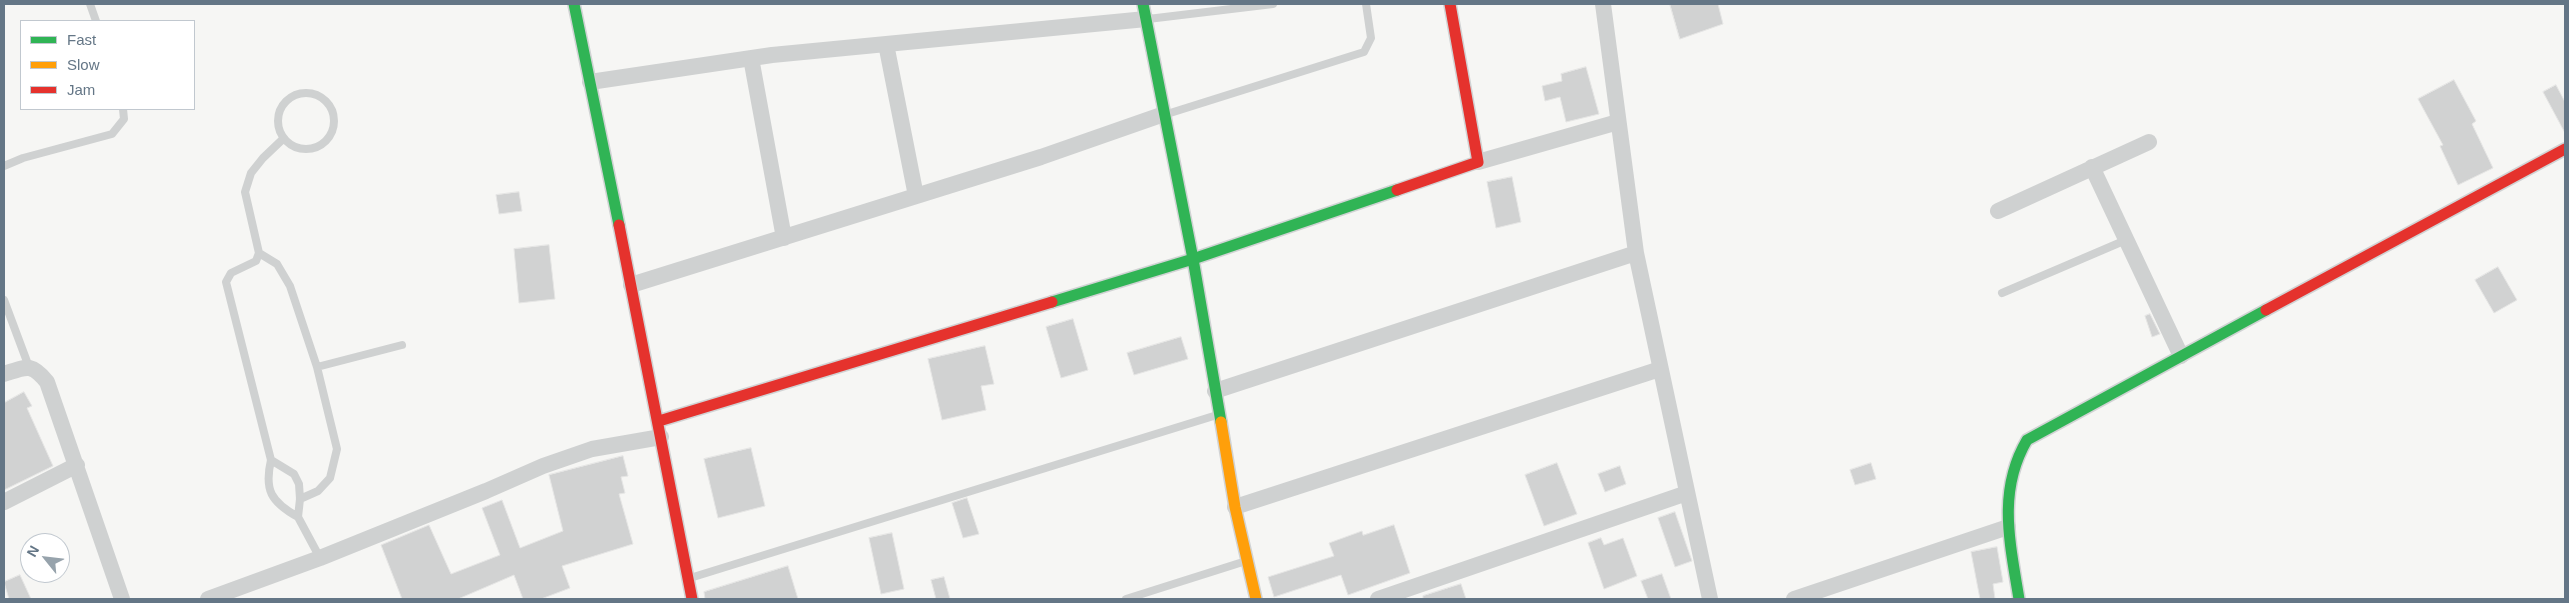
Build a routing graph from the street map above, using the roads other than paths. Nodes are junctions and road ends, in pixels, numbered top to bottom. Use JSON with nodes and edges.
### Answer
{"nodes":[{"id":1,"x":90,"y":4,"type":"edge"},
{"id":2,"x":574,"y":4,"type":"edge"},
{"id":3,"x":1273,"y":4,"type":"edge"},
{"id":4,"x":1366,"y":4,"type":"edge"},
{"id":5,"x":1450,"y":4,"type":"edge"},
{"id":6,"x":1603,"y":4,"type":"edge"},
{"id":7,"x":1144,"y":11,"type":"edge"},
{"id":8,"x":96,"y":20,"type":"edge"},
{"id":9,"x":886,"y":44,"type":"junction"},
{"id":10,"x":751,"y":58,"type":"junction"},
{"id":11,"x":590,"y":82,"type":"junction"},
{"id":12,"x":123,"y":110,"type":"edge"},
{"id":13,"x":1164,"y":114,"type":"junction"},
{"id":14,"x":1618,"y":122,"type":"junction"},
{"id":15,"x":284,"y":138,"type":"junction"},
{"id":16,"x":2149,"y":142,"type":"dead end"},
{"id":17,"x":2565,"y":149,"type":"edge"},
{"id":18,"x":1478,"y":162,"type":"junction"},
{"id":19,"x":4,"y":166,"type":"edge"},
{"id":20,"x":2092,"y":167,"type":"junction"},
{"id":21,"x":916,"y":196,"type":"junction"},
{"id":22,"x":1998,"y":211,"type":"dead end"},
{"id":23,"x":784,"y":238,"type":"junction"},
{"id":24,"x":2126,"y":240,"type":"junction"},
{"id":25,"x":259,"y":253,"type":"junction"},
{"id":26,"x":1636,"y":253,"type":"junction"},
{"id":27,"x":1192,"y":259,"type":"junction"},
{"id":28,"x":631,"y":285,"type":"junction"},
{"id":29,"x":2002,"y":293,"type":"dead end"},
{"id":30,"x":4,"y":300,"type":"edge"},
{"id":31,"x":402,"y":345,"type":"dead end"},
{"id":32,"x":2182,"y":356,"type":"junction"},
{"id":33,"x":29,"y":366,"type":"junction"},
{"id":34,"x":316,"y":367,"type":"junction"},
{"id":35,"x":1660,"y":369,"type":"junction"},
{"id":36,"x":4,"y":374,"type":"edge"},
{"id":37,"x":1215,"y":391,"type":"junction"},
{"id":38,"x":1219,"y":414,"type":"junction"},
{"id":39,"x":659,"y":420,"type":"junction"},
{"id":40,"x":661,"y":437,"type":"junction"},
{"id":41,"x":271,"y":460,"type":"junction"},
{"id":42,"x":77,"y":465,"type":"junction"},
{"id":43,"x":1687,"y":494,"type":"junction"},
{"id":44,"x":300,"y":499,"type":"junction"},
{"id":45,"x":4,"y":502,"type":"edge"},
{"id":46,"x":1235,"y":507,"type":"junction"},
{"id":47,"x":298,"y":517,"type":"junction"},
{"id":48,"x":2008,"y":527,"type":"junction"},
{"id":49,"x":320,"y":558,"type":"junction"},
{"id":50,"x":1248,"y":560,"type":"junction"},
{"id":51,"x":688,"y":578,"type":"junction"},
{"id":52,"x":122,"y":599,"type":"edge"},
{"id":53,"x":208,"y":599,"type":"edge"},
{"id":54,"x":692,"y":599,"type":"edge"},
{"id":55,"x":1126,"y":599,"type":"edge"},
{"id":56,"x":1256,"y":599,"type":"edge"},
{"id":57,"x":1378,"y":599,"type":"edge"},
{"id":58,"x":1710,"y":599,"type":"edge"},
{"id":59,"x":1794,"y":599,"type":"edge"},
{"id":60,"x":2019,"y":599,"type":"edge"}],
"edges":[{"from":1,"to":8,"type":"lane"},
{"from":2,"to":11,"type":"street"},
{"from":3,"to":7,"type":"lane"},
{"from":4,"to":13,"type":"lane"},
{"from":5,"to":18,"type":"street"},
{"from":6,"to":14,"type":"street"},
{"from":7,"to":9,"type":"street"},
{"from":7,"to":13,"type":"street"},
{"from":9,"to":10,"type":"street"},
{"from":9,"to":21,"type":"street"},
{"from":10,"to":11,"type":"street"},
{"from":10,"to":23,"type":"street"},
{"from":11,"to":28,"type":"street"},
{"from":12,"to":19,"type":"lane"},
{"from":13,"to":21,"type":"street"},
{"from":13,"to":27,"type":"street"},
{"from":14,"to":18,"type":"street"},
{"from":14,"to":26,"type":"street"},
{"from":15,"to":15,"type":"lane"},
{"from":15,"to":25,"type":"lane"},
{"from":16,"to":20,"type":"street"},
{"from":17,"to":32,"type":"street"},
{"from":18,"to":27,"type":"street"},
{"from":20,"to":22,"type":"street"},
{"from":20,"to":24,"type":"street"},
{"from":21,"to":23,"type":"street"},
{"from":23,"to":28,"type":"street"},
{"from":24,"to":29,"type":"lane"},
{"from":24,"to":32,"type":"street"},
{"from":25,"to":34,"type":"lane"},
{"from":25,"to":41,"type":"lane"},
{"from":26,"to":35,"type":"street"},
{"from":26,"to":37,"type":"street"},
{"from":27,"to":37,"type":"street"},
{"from":27,"to":39,"type":"street"},
{"from":28,"to":39,"type":"street"},
{"from":30,"to":33,"type":"lane"},
{"from":31,"to":34,"type":"lane"},
{"from":32,"to":48,"type":"street"},
{"from":33,"to":36,"type":"street"},
{"from":33,"to":42,"type":"street"},
{"from":34,"to":44,"type":"lane"},
{"from":35,"to":43,"type":"street"},
{"from":35,"to":46,"type":"street"},
{"from":37,"to":38,"type":"street"},
{"from":38,"to":46,"type":"street"},
{"from":38,"to":51,"type":"lane"},
{"from":39,"to":40,"type":"street"},
{"from":40,"to":49,"type":"street"},
{"from":40,"to":51,"type":"street"},
{"from":41,"to":44,"type":"lane"},
{"from":41,"to":47,"type":"lane"},
{"from":42,"to":45,"type":"street"},
{"from":42,"to":52,"type":"street"},
{"from":43,"to":57,"type":"street"},
{"from":43,"to":58,"type":"street"},
{"from":44,"to":47,"type":"lane"},
{"from":46,"to":50,"type":"street"},
{"from":47,"to":49,"type":"lane"},
{"from":48,"to":59,"type":"street"},
{"from":48,"to":60,"type":"street"},
{"from":49,"to":53,"type":"street"},
{"from":50,"to":55,"type":"lane"},
{"from":50,"to":56,"type":"street"},
{"from":51,"to":54,"type":"street"}]}
